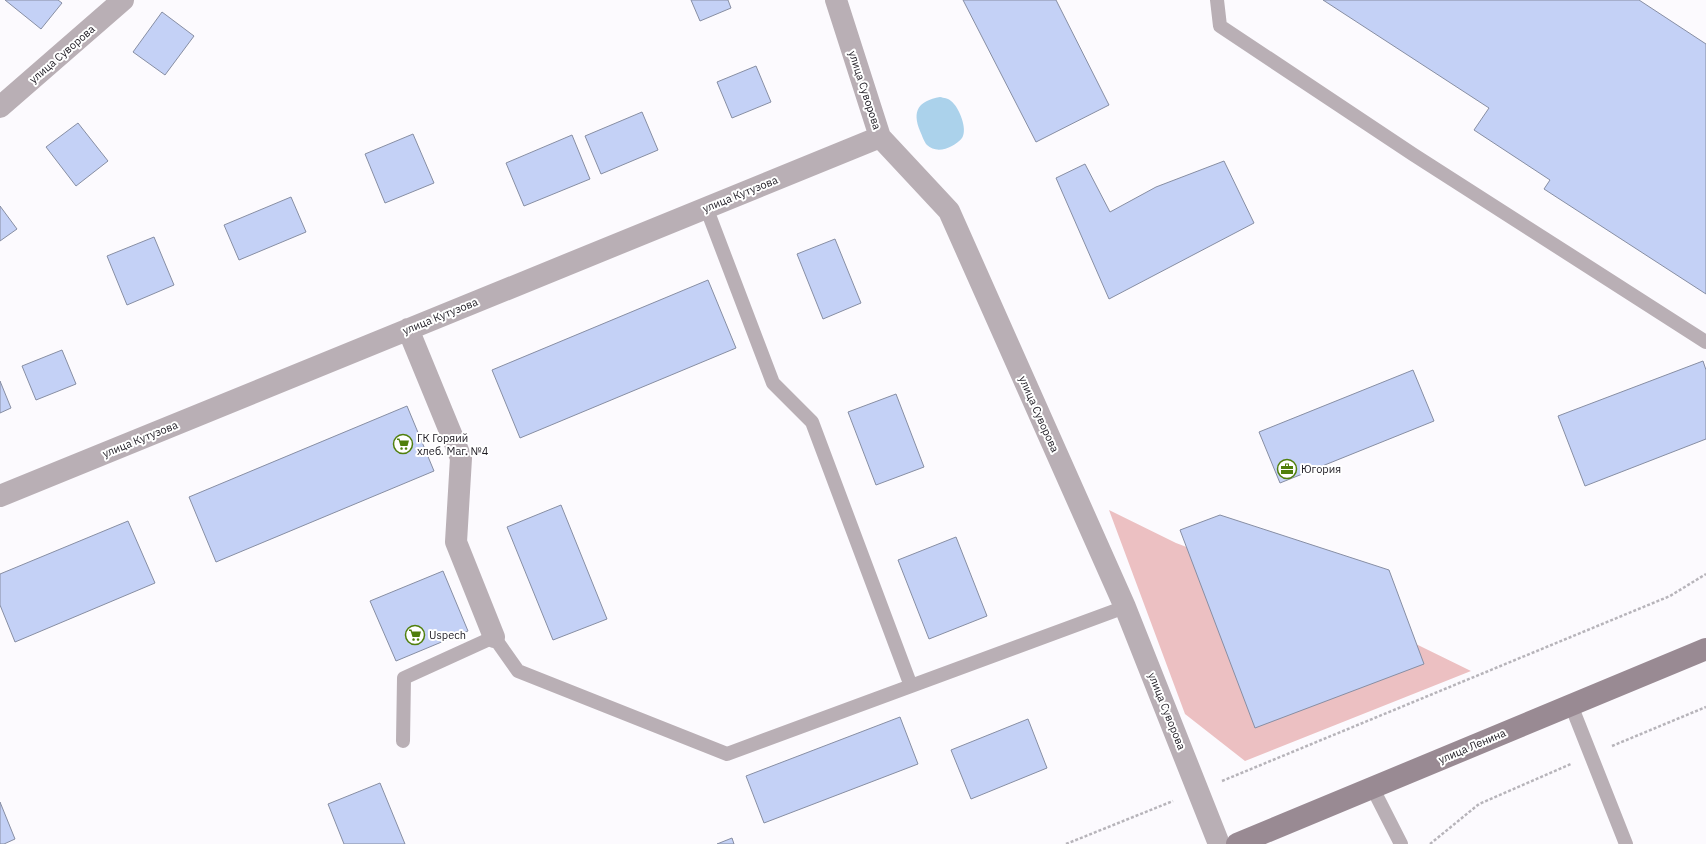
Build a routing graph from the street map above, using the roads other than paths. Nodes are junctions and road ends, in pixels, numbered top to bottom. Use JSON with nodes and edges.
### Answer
{"nodes":[{"id":1,"x":123,"y":0,"type":"edge"},
{"id":2,"x":836,"y":0,"type":"edge"},
{"id":3,"x":1217,"y":0,"type":"edge"},
{"id":4,"x":0,"y":107,"type":"edge"},
{"id":5,"x":880,"y":137,"type":"junction"},
{"id":6,"x":706,"y":207,"type":"junction"},
{"id":7,"x":408,"y":329,"type":"junction"},
{"id":8,"x":1706,"y":342,"type":"edge"},
{"id":9,"x":0,"y":496,"type":"edge"},
{"id":10,"x":1125,"y":608,"type":"junction"},
{"id":11,"x":494,"y":637,"type":"junction"},
{"id":12,"x":1706,"y":649,"type":"edge"},
{"id":13,"x":911,"y":686,"type":"junction"},
{"id":14,"x":1571,"y":705,"type":"junction"},
{"id":15,"x":403,"y":741,"type":"dead end"},
{"id":16,"x":1372,"y":787,"type":"junction"},
{"id":17,"x":1219,"y":844,"type":"edge"},
{"id":18,"x":1237,"y":844,"type":"edge"},
{"id":19,"x":1401,"y":844,"type":"edge"},
{"id":20,"x":1626,"y":844,"type":"edge"}],
"edges":[{"from":1,"to":4,"type":"street","name":"улица Суворова"},
{"from":2,"to":5,"type":"street","name":"улица Суворова"},
{"from":3,"to":8,"type":"lane"},
{"from":5,"to":6,"type":"street","name":"улица Кутузова"},
{"from":5,"to":10,"type":"street","name":"улица Суворова"},
{"from":6,"to":7,"type":"street","name":"улица Кутузова"},
{"from":6,"to":13,"type":"lane"},
{"from":7,"to":9,"type":"street","name":"улица Кутузова"},
{"from":7,"to":11,"type":"street"},
{"from":10,"to":13,"type":"lane"},
{"from":10,"to":17,"type":"street","name":"улица Суворова"},
{"from":11,"to":13,"type":"lane"},
{"from":11,"to":15,"type":"lane"},
{"from":12,"to":14,"type":"main road","name":"улица Ленина"},
{"from":14,"to":16,"type":"main road","name":"улица Ленина"},
{"from":14,"to":20,"type":"lane"},
{"from":16,"to":18,"type":"main road","name":"улица Ленина"},
{"from":16,"to":19,"type":"lane"}]}
